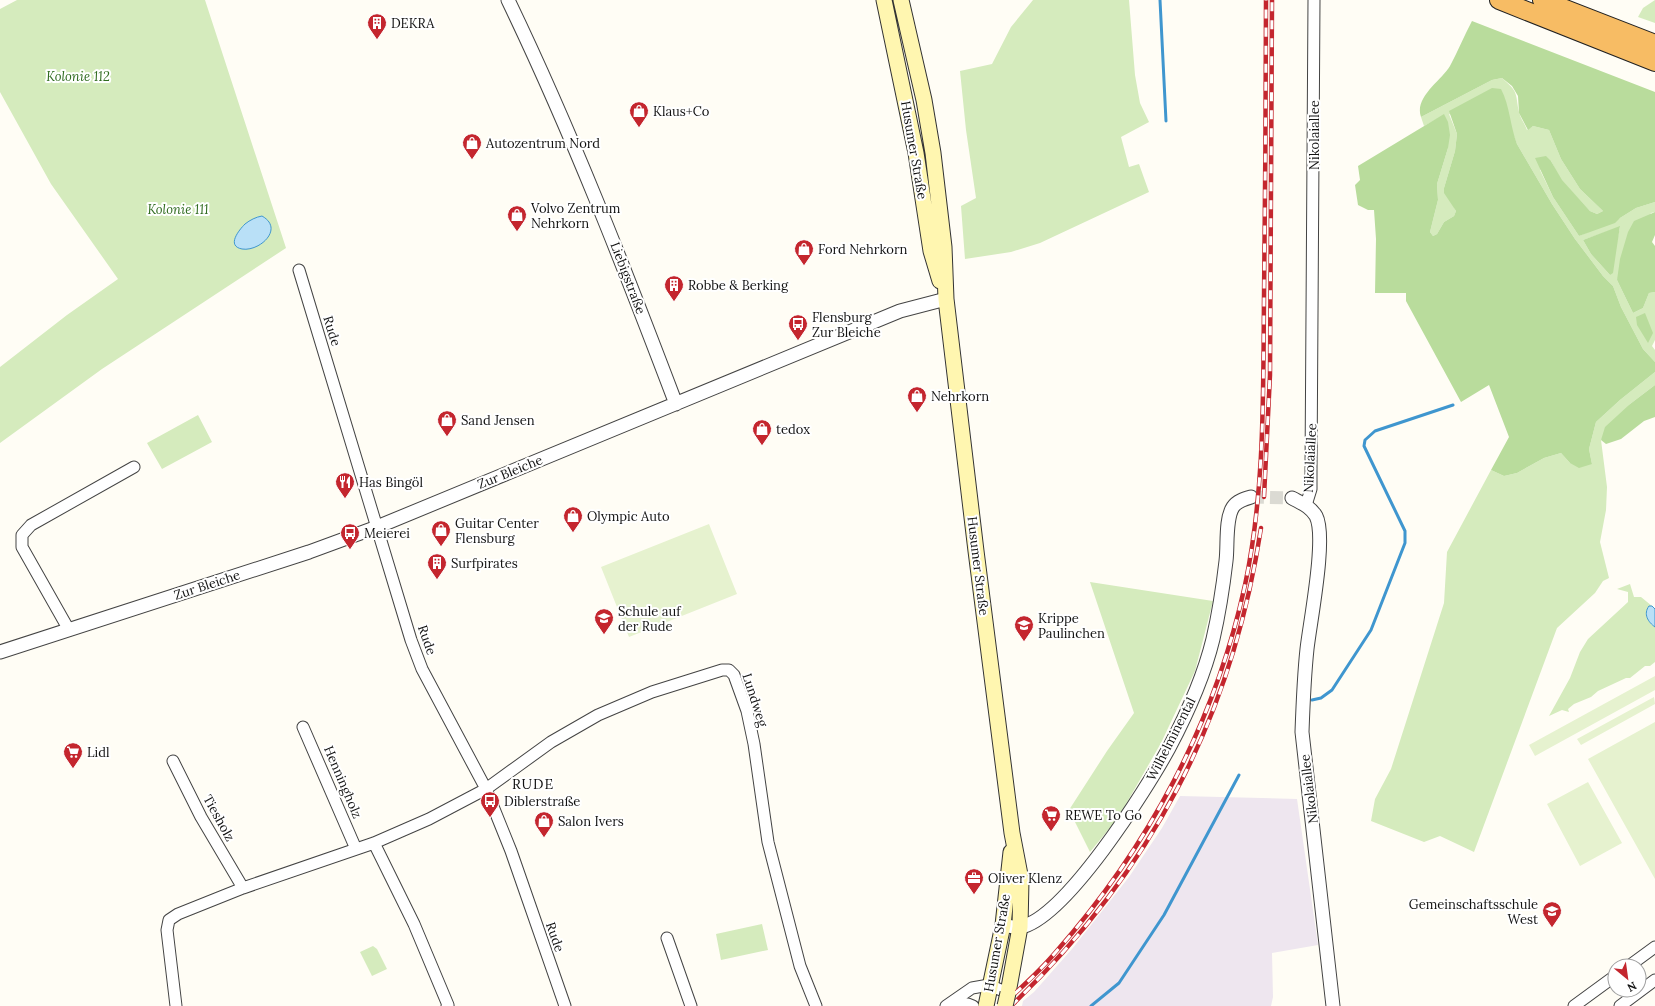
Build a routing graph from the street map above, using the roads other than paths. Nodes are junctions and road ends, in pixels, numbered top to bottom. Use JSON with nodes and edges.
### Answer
{"nodes":[{"id":1,"x":508,"y":0,"type":"edge"},
{"id":2,"x":884,"y":0,"type":"edge"},
{"id":3,"x":901,"y":0,"type":"edge"},
{"id":4,"x":1314,"y":0,"type":"edge"},
{"id":5,"x":1499,"y":0,"type":"edge"},
{"id":6,"x":1542,"y":0,"type":"edge"},
{"id":7,"x":1655,"y":44,"type":"edge"},
{"id":8,"x":1655,"y":62,"type":"edge"},
{"id":9,"x":299,"y":270,"type":"dead end"},
{"id":10,"x":946,"y":299,"type":"junction"},
{"id":11,"x":676,"y":404,"type":"junction"},
{"id":12,"x":134,"y":467,"type":"dead end"},
{"id":13,"x":1251,"y":498,"type":"tunnel mouth"},
{"id":14,"x":1292,"y":498,"type":"tunnel mouth"},
{"id":15,"x":1306,"y":505,"type":"junction"},
{"id":16,"x":377,"y":527,"type":"junction"},
{"id":17,"x":69,"y":630,"type":"junction"},
{"id":18,"x":0,"y":652,"type":"edge"},
{"id":19,"x":303,"y":727,"type":"dead end"},
{"id":20,"x":173,"y":761,"type":"dead end"},
{"id":21,"x":486,"y":789,"type":"junction"},
{"id":22,"x":1012,"y":833,"type":"junction"},
{"id":23,"x":374,"y":843,"type":"junction"},
{"id":24,"x":356,"y":849,"type":"junction"},
{"id":25,"x":243,"y":888,"type":"junction"},
{"id":26,"x":1003,"y":925,"type":"junction"},
{"id":27,"x":1020,"y":928,"type":"junction"},
{"id":28,"x":667,"y":938,"type":"dead end"},
{"id":29,"x":1655,"y":947,"type":"edge"},
{"id":30,"x":1640,"y":958,"type":"edge"},
{"id":31,"x":1655,"y":980,"type":"edge"},
{"id":32,"x":1607,"y":982,"type":"edge"},
{"id":33,"x":989,"y":985,"type":"junction"},
{"id":34,"x":1006,"y":1000,"type":"edge"},
{"id":35,"x":176,"y":1006,"type":"edge"},
{"id":36,"x":447,"y":1006,"type":"edge"},
{"id":37,"x":565,"y":1006,"type":"edge"},
{"id":38,"x":691,"y":1006,"type":"edge"},
{"id":39,"x":816,"y":1006,"type":"edge"},
{"id":40,"x":946,"y":1006,"type":"edge"},
{"id":41,"x":955,"y":1006,"type":"edge"},
{"id":42,"x":972,"y":1006,"type":"edge"},
{"id":43,"x":986,"y":1006,"type":"edge"},
{"id":44,"x":1333,"y":1006,"type":"edge"},
{"id":45,"x":1574,"y":1006,"type":"edge"},
{"id":46,"x":1620,"y":1006,"type":"edge"}],
"edges":[{"from":1,"to":11,"type":"street","name":"Liebigstraße"},
{"from":2,"to":10,"type":"main road","name":"Husumer Straße"},
{"from":3,"to":10,"type":"main road","name":"Husumer Straße"},
{"from":4,"to":15,"type":"street","name":"Nikolaiallee"},
{"from":5,"to":8,"type":"highway"},
{"from":6,"to":7,"type":"highway"},
{"from":9,"to":16,"type":"street","name":"Rude"},
{"from":10,"to":11,"type":"street","name":"Zur Bleiche"},
{"from":10,"to":22,"type":"main road","name":"Husumer Straße"},
{"from":11,"to":16,"type":"street","name":"Zur Bleiche"},
{"from":12,"to":17,"type":"street"},
{"from":13,"to":27,"type":"street","name":"Wilhelminental"},
{"from":14,"to":15,"type":"street"},
{"from":15,"to":44,"type":"street","name":"Nikolaiallee"},
{"from":16,"to":17,"type":"street","name":"Zur Bleiche"},
{"from":16,"to":21,"type":"street","name":"Rude"},
{"from":17,"to":18,"type":"street","name":"Zur Bleiche"},
{"from":19,"to":24,"type":"street","name":"Henningholz"},
{"from":20,"to":25,"type":"street","name":"Tiesholz"},
{"from":21,"to":23,"type":"street"},
{"from":21,"to":37,"type":"street","name":"Rude"},
{"from":21,"to":39,"type":"street","name":"Lundweg"},
{"from":22,"to":26,"type":"main road","name":"Husumer Straße"},
{"from":22,"to":27,"type":"main road","name":"Husumer Straße"},
{"from":23,"to":24,"type":"street"},
{"from":23,"to":36,"type":"street"},
{"from":24,"to":25,"type":"street"},
{"from":25,"to":35,"type":"street"},
{"from":26,"to":27,"type":"street"},
{"from":26,"to":33,"type":"main road","name":"Husumer Straße"},
{"from":27,"to":34,"type":"main road","name":"Husumer Straße"},
{"from":28,"to":38,"type":"street"},
{"from":29,"to":30,"type":"street"},
{"from":31,"to":46,"type":"street"},
{"from":32,"to":45,"type":"street"},
{"from":33,"to":34,"type":"street"},
{"from":33,"to":40,"type":"street"},
{"from":33,"to":43,"type":"main road","name":"Husumer Straße"},
{"from":41,"to":42,"type":"street"}]}
